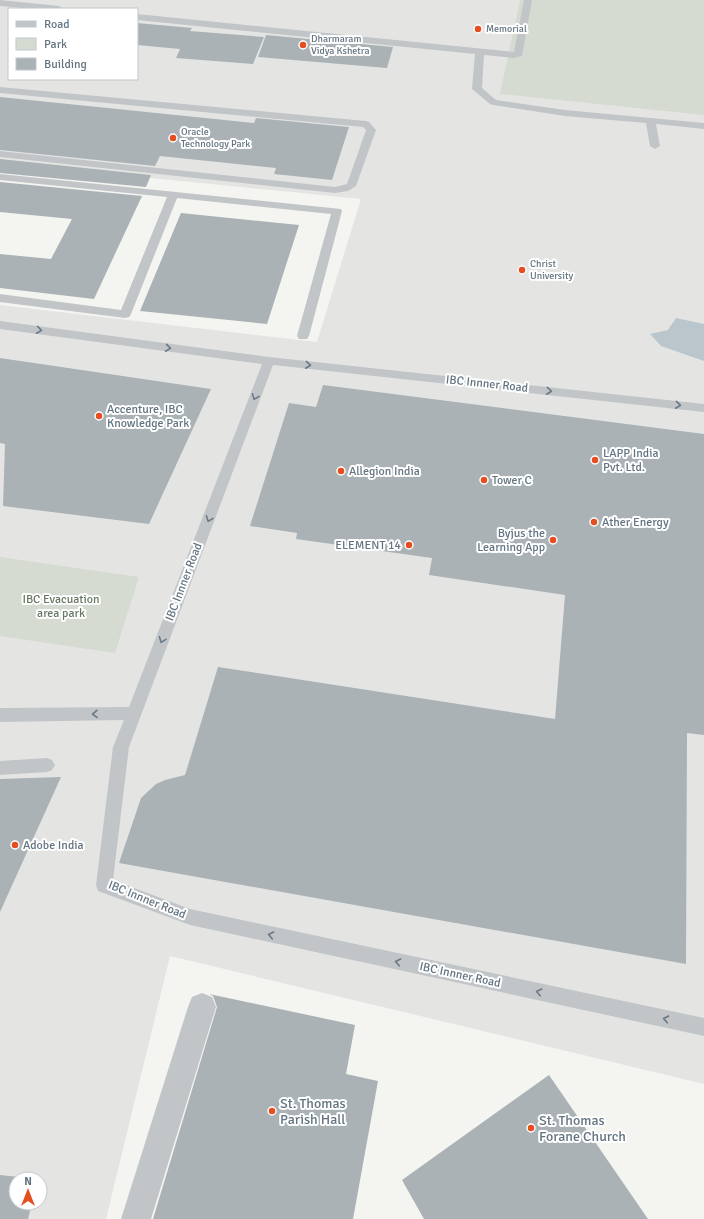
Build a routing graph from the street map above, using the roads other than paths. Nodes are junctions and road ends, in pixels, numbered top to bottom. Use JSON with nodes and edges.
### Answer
{"nodes":[{"id":1,"x":528,"y":0,"type":"edge"},
{"id":2,"x":0,"y":3,"type":"edge"},
{"id":3,"x":49,"y":8,"type":"edge"},
{"id":4,"x":138,"y":17,"type":"edge"},
{"id":5,"x":480,"y":52,"type":"junction"},
{"id":6,"x":0,"y":90,"type":"edge"},
{"id":7,"x":650,"y":120,"type":"junction"},
{"id":8,"x":704,"y":126,"type":"edge"},
{"id":9,"x":655,"y":146,"type":"dead end"},
{"id":10,"x":0,"y":154,"type":"edge"},
{"id":11,"x":0,"y":177,"type":"edge"},
{"id":12,"x":173,"y":195,"type":"junction"},
{"id":13,"x":0,"y":298,"type":"edge"},
{"id":14,"x":0,"y":325,"type":"edge"},
{"id":15,"x":303,"y":336,"type":"dead end"},
{"id":16,"x":269,"y":361,"type":"junction"},
{"id":17,"x":704,"y":408,"type":"edge"},
{"id":18,"x":134,"y":713,"type":"junction"},
{"id":19,"x":0,"y":716,"type":"edge"},
{"id":20,"x":47,"y":765,"type":"dead end"},
{"id":21,"x":0,"y":768,"type":"edge"},
{"id":22,"x":202,"y":1007,"type":"dead end"},
{"id":23,"x":704,"y":1027,"type":"edge"},
{"id":24,"x":136,"y":1219,"type":"edge"}],
"edges":[{"from":1,"to":5,"type":"lane"},
{"from":2,"to":3,"type":"lane"},
{"from":4,"to":5,"type":"lane"},
{"from":5,"to":7,"type":"lane"},
{"from":6,"to":10,"type":"lane"},
{"from":7,"to":8,"type":"lane"},
{"from":7,"to":9,"type":"lane"},
{"from":11,"to":12,"type":"lane"},
{"from":12,"to":13,"type":"lane"},
{"from":12,"to":15,"type":"lane"},
{"from":14,"to":16,"type":"lane","name":"IBC Innner Road","one_way":true},
{"from":16,"to":17,"type":"lane","name":"IBC Innner Road","one_way":true},
{"from":16,"to":18,"type":"lane","name":"IBC Innner Road","one_way":true},
{"from":18,"to":19,"type":"lane","one_way":true},
{"from":23,"to":18,"type":"lane","name":"IBC Innner Road","one_way":true},
{"from":20,"to":21,"type":"lane"},
{"from":22,"to":24,"type":"street"}]}
